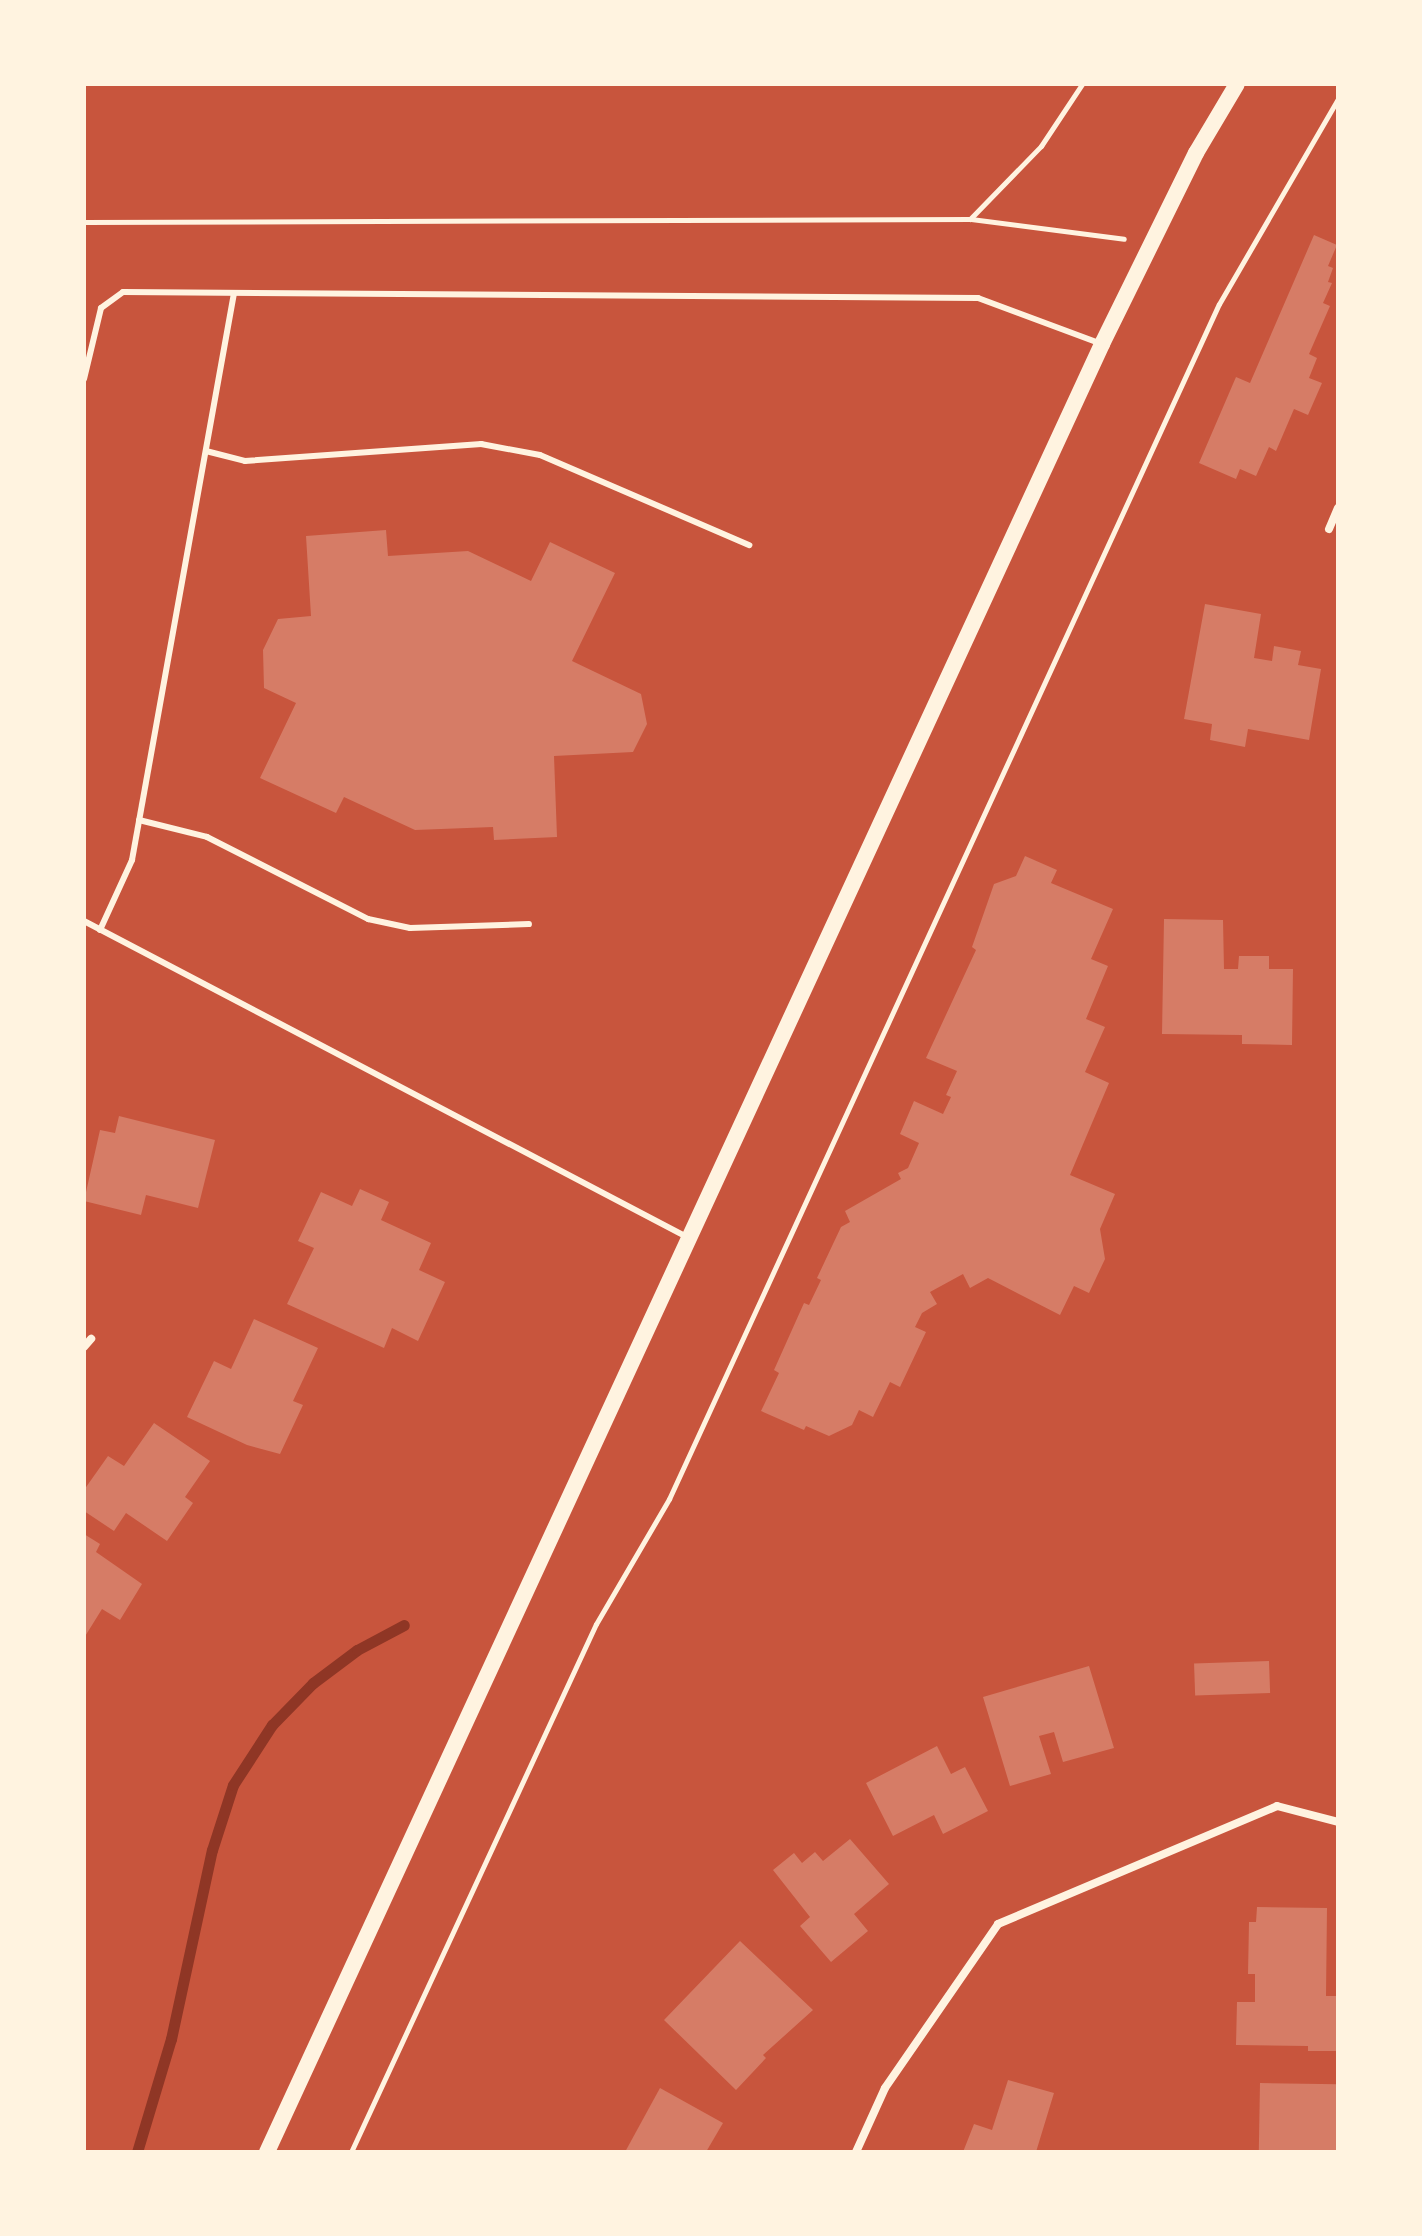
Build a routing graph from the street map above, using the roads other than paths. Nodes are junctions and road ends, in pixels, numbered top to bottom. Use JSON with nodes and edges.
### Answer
{"nodes":[{"id":1,"x":1237,"y":84,"type":"edge"},
{"id":2,"x":234,"y":293,"type":"junction"},
{"id":3,"x":1102,"y":344,"type":"junction"},
{"id":4,"x":84,"y":379,"type":"edge"},
{"id":5,"x":206,"y":451,"type":"junction"},
{"id":6,"x":1338,"y":508,"type":"edge"},
{"id":7,"x":1329,"y":529,"type":"dead end"},
{"id":8,"x":749,"y":545,"type":"dead end"},
{"id":9,"x":139,"y":820,"type":"junction"},
{"id":10,"x":84,"y":921,"type":"edge"},
{"id":11,"x":529,"y":924,"type":"dead end"},
{"id":12,"x":100,"y":930,"type":"junction"},
{"id":13,"x":688,"y":1237,"type":"junction"},
{"id":14,"x":91,"y":1339,"type":"dead end"},
{"id":15,"x":84,"y":1347,"type":"edge"},
{"id":16,"x":1338,"y":1822,"type":"edge"},
{"id":17,"x":267,"y":2152,"type":"edge"},
{"id":18,"x":856,"y":2152,"type":"edge"}],
"edges":[{"from":1,"to":3,"type":"main road"},
{"from":2,"to":3,"type":"lane"},
{"from":2,"to":4,"type":"lane"},
{"from":2,"to":5,"type":"lane"},
{"from":3,"to":13,"type":"main road"},
{"from":5,"to":8,"type":"lane"},
{"from":5,"to":9,"type":"lane"},
{"from":6,"to":7,"type":"street"},
{"from":9,"to":11,"type":"lane"},
{"from":9,"to":12,"type":"lane"},
{"from":10,"to":12,"type":"lane"},
{"from":12,"to":13,"type":"lane"},
{"from":13,"to":17,"type":"main road"},
{"from":14,"to":15,"type":"street"},
{"from":16,"to":18,"type":"street"}]}
